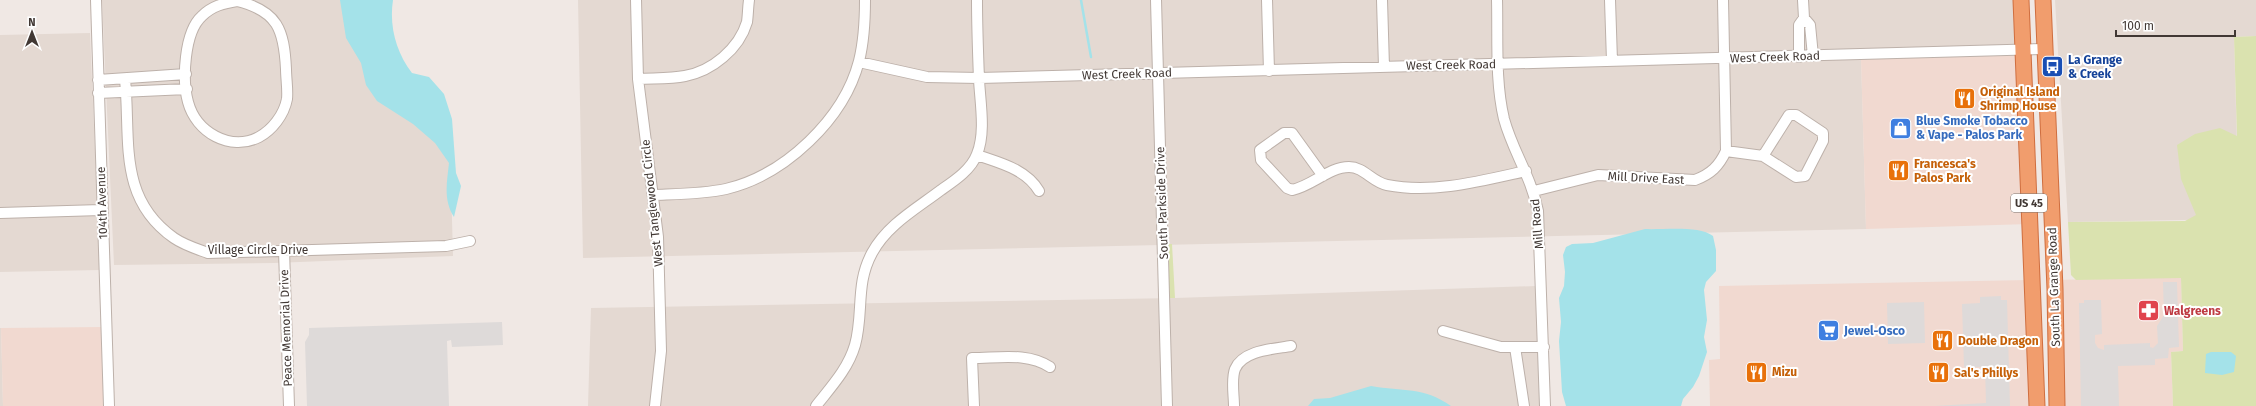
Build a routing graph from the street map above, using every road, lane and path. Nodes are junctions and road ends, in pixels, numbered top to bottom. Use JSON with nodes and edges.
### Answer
{"nodes":[{"id":1,"x":96,"y":0,"type":"edge"},
{"id":2,"x":636,"y":0,"type":"edge"},
{"id":3,"x":749,"y":0,"type":"edge"},
{"id":4,"x":865,"y":0,"type":"edge"},
{"id":5,"x":977,"y":0,"type":"edge"},
{"id":6,"x":1156,"y":0,"type":"edge"},
{"id":7,"x":1267,"y":0,"type":"edge"},
{"id":8,"x":1382,"y":0,"type":"edge"},
{"id":9,"x":1497,"y":0,"type":"edge"},
{"id":10,"x":1610,"y":0,"type":"edge"},
{"id":11,"x":1722,"y":0,"type":"edge"},
{"id":12,"x":1803,"y":0,"type":"edge"},
{"id":13,"x":2021,"y":0,"type":"edge"},
{"id":14,"x":2043,"y":0,"type":"edge"},
{"id":15,"x":1804,"y":18,"type":"junction"},
{"id":16,"x":2045,"y":49,"type":"junction"},
{"id":17,"x":2023,"y":50,"type":"junction"},
{"id":18,"x":1799,"y":56,"type":"junction"},
{"id":19,"x":1812,"y":56,"type":"junction"},
{"id":20,"x":1724,"y":59,"type":"junction"},
{"id":21,"x":1612,"y":61,"type":"junction"},
{"id":22,"x":859,"y":62,"type":"junction"},
{"id":23,"x":1499,"y":64,"type":"junction"},
{"id":24,"x":1384,"y":67,"type":"junction"},
{"id":25,"x":1269,"y":71,"type":"junction"},
{"id":26,"x":1158,"y":73,"type":"junction"},
{"id":27,"x":186,"y":74,"type":"junction"},
{"id":28,"x":638,"y":78,"type":"junction"},
{"id":29,"x":979,"y":78,"type":"junction"},
{"id":30,"x":126,"y":79,"type":"junction"},
{"id":31,"x":98,"y":80,"type":"junction"},
{"id":32,"x":187,"y":89,"type":"junction"},
{"id":33,"x":127,"y":92,"type":"junction"},
{"id":34,"x":98,"y":93,"type":"junction"},
{"id":35,"x":1726,"y":151,"type":"junction"},
{"id":36,"x":977,"y":154,"type":"junction"},
{"id":37,"x":1764,"y":156,"type":"junction"},
{"id":38,"x":1526,"y":171,"type":"junction"},
{"id":39,"x":1323,"y":176,"type":"junction"},
{"id":40,"x":1039,"y":191,"type":"dead end"},
{"id":41,"x":1534,"y":191,"type":"junction"},
{"id":42,"x":654,"y":195,"type":"junction"},
{"id":43,"x":101,"y":210,"type":"junction"},
{"id":44,"x":0,"y":212,"type":"edge"},
{"id":45,"x":470,"y":241,"type":"dead end"},
{"id":46,"x":284,"y":250,"type":"junction"},
{"id":47,"x":1443,"y":331,"type":"dead end"},
{"id":48,"x":1291,"y":346,"type":"dead end"},
{"id":49,"x":1515,"y":347,"type":"junction"},
{"id":50,"x":1544,"y":347,"type":"junction"},
{"id":51,"x":1050,"y":367,"type":"dead end"},
{"id":52,"x":109,"y":406,"type":"edge"},
{"id":53,"x":289,"y":406,"type":"edge"},
{"id":54,"x":655,"y":406,"type":"edge"},
{"id":55,"x":816,"y":406,"type":"edge"},
{"id":56,"x":974,"y":406,"type":"edge"},
{"id":57,"x":1167,"y":406,"type":"edge"},
{"id":58,"x":1234,"y":406,"type":"edge"},
{"id":59,"x":1524,"y":406,"type":"edge"},
{"id":60,"x":1546,"y":406,"type":"edge"},
{"id":61,"x":2037,"y":406,"type":"edge"},
{"id":62,"x":2057,"y":406,"type":"edge"}],
"edges":[{"from":1,"to":31,"type":"street","name":"104th Avenue"},
{"from":2,"to":28,"type":"street","name":"West Tanglewood Circle"},
{"from":3,"to":28,"type":"street"},
{"from":4,"to":22,"type":"street"},
{"from":5,"to":29,"type":"street"},
{"from":6,"to":26,"type":"street","name":"South Parkside Drive"},
{"from":7,"to":25,"type":"street"},
{"from":8,"to":24,"type":"street"},
{"from":9,"to":23,"type":"street","name":"Mill Road"},
{"from":10,"to":21,"type":"street"},
{"from":11,"to":20,"type":"street"},
{"from":12,"to":15,"type":"street"},
{"from":13,"to":17,"type":"highway","name":"South La Grange Road","number":"US 45"},
{"from":14,"to":16,"type":"highway","name":"South La Grange Road","number":"US 45"},
{"from":15,"to":18,"type":"street"},
{"from":15,"to":19,"type":"street"},
{"from":16,"to":17,"type":"street","name":"West Creek Road"},
{"from":16,"to":62,"type":"highway","name":"South La Grange Road","number":"US 45"},
{"from":17,"to":19,"type":"street","name":"West Creek Road"},
{"from":17,"to":61,"type":"highway","name":"South La Grange Road","number":"US 45"},
{"from":18,"to":19,"type":"street","name":"West Creek Road"},
{"from":18,"to":20,"type":"street","name":"West Creek Road"},
{"from":20,"to":21,"type":"street","name":"West Creek Road"},
{"from":20,"to":35,"type":"street"},
{"from":21,"to":23,"type":"street","name":"West Creek Road"},
{"from":22,"to":29,"type":"street","name":"West Creek Road"},
{"from":22,"to":42,"type":"street"},
{"from":23,"to":24,"type":"street","name":"West Creek Road"},
{"from":23,"to":38,"type":"street","name":"Mill Road"},
{"from":24,"to":25,"type":"street","name":"West Creek Road"},
{"from":25,"to":26,"type":"street","name":"West Creek Road"},
{"from":26,"to":29,"type":"street","name":"West Creek Road"},
{"from":26,"to":57,"type":"street","name":"South Parkside Drive"},
{"from":27,"to":30,"type":"street"},
{"from":27,"to":32,"type":"street"},
{"from":27,"to":32,"type":"street"},
{"from":28,"to":42,"type":"street","name":"West Tanglewood Circle"},
{"from":29,"to":36,"type":"street"},
{"from":30,"to":31,"type":"street"},
{"from":30,"to":33,"type":"street","name":"Village Circle Drive"},
{"from":31,"to":34,"type":"street","name":"104th Avenue"},
{"from":32,"to":33,"type":"street"},
{"from":33,"to":34,"type":"street"},
{"from":33,"to":46,"type":"street","name":"Village Circle Drive"},
{"from":34,"to":43,"type":"street","name":"104th Avenue"},
{"from":35,"to":37,"type":"street"},
{"from":35,"to":41,"type":"street","name":"Mill Drive East"},
{"from":36,"to":40,"type":"street"},
{"from":36,"to":55,"type":"street"},
{"from":37,"to":37,"type":"street"},
{"from":38,"to":39,"type":"street"},
{"from":38,"to":41,"type":"street","name":"Mill Road"},
{"from":39,"to":39,"type":"street"},
{"from":41,"to":50,"type":"street","name":"Mill Road"},
{"from":42,"to":54,"type":"street","name":"West Tanglewood Circle"},
{"from":43,"to":44,"type":"street"},
{"from":43,"to":52,"type":"street","name":"104th Avenue"},
{"from":45,"to":46,"type":"street","name":"Village Circle Drive"},
{"from":46,"to":53,"type":"street","name":"Peace Memorial Drive"},
{"from":47,"to":49,"type":"street"},
{"from":48,"to":58,"type":"street"},
{"from":49,"to":50,"type":"street"},
{"from":49,"to":59,"type":"street"},
{"from":50,"to":60,"type":"street","name":"Mill Road"},
{"from":51,"to":56,"type":"street"}]}
